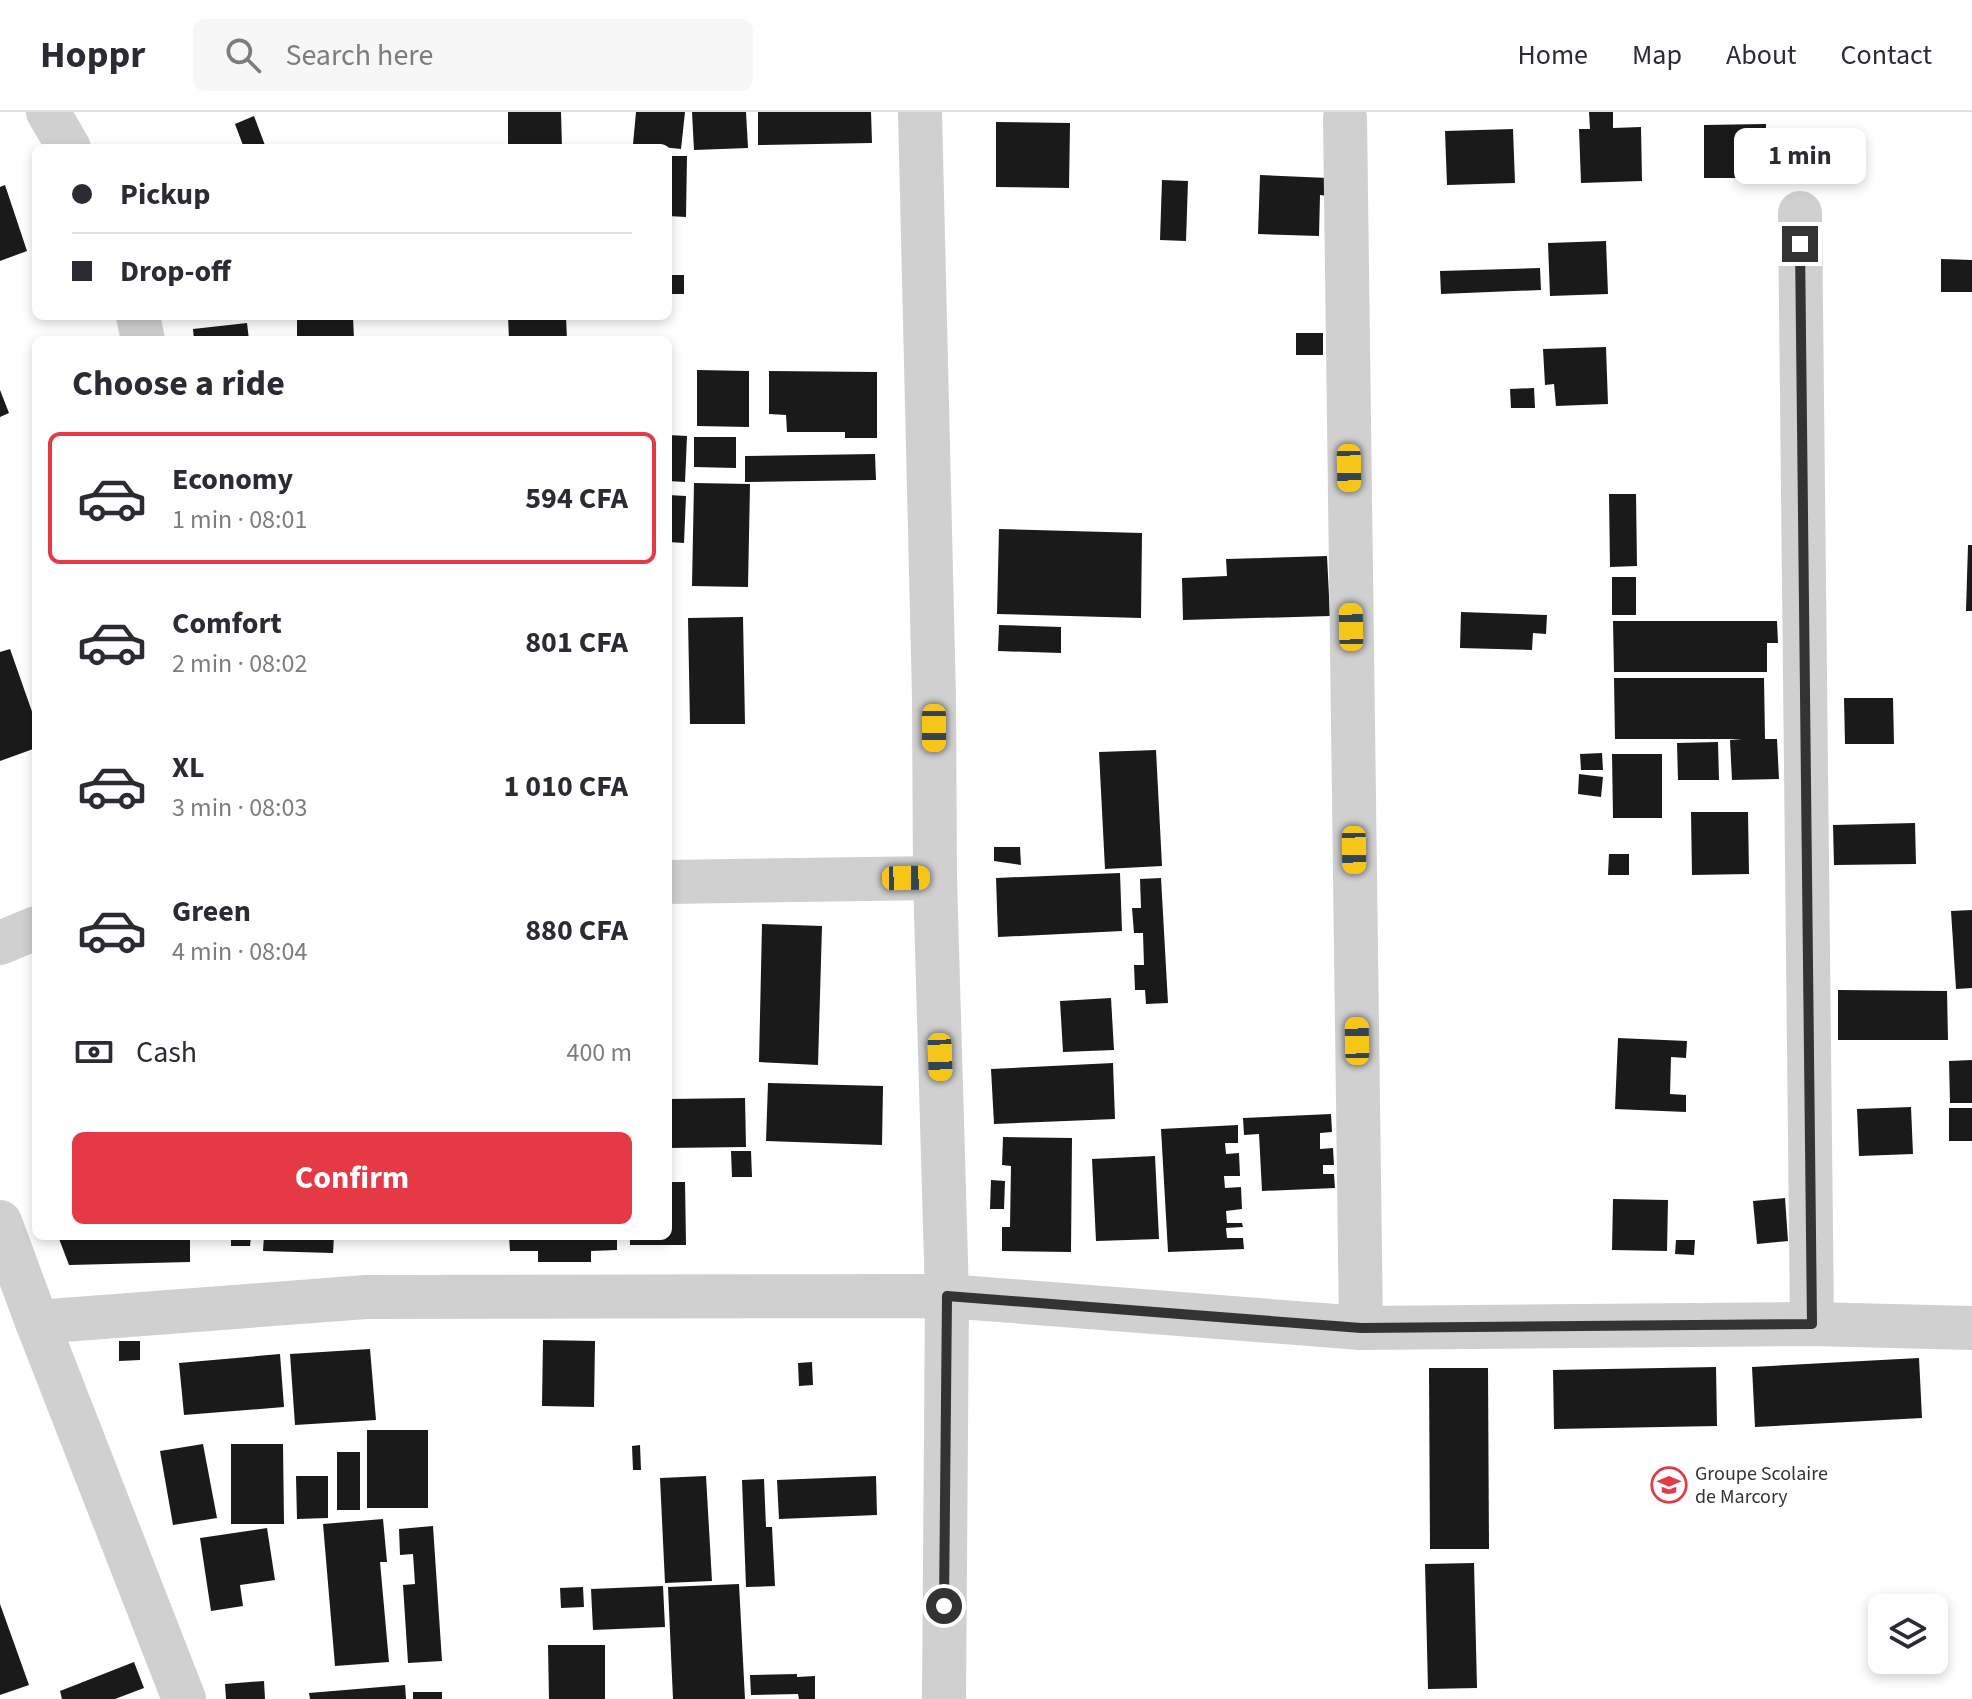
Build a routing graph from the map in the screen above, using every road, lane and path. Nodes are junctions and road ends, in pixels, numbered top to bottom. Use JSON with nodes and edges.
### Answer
{"nodes":[{"id":1,"x":48,"y":112,"type":"edge"},
{"id":2,"x":920,"y":112,"type":"edge"},
{"id":3,"x":1345,"y":118,"type":"dead end"},
{"id":4,"x":67,"y":144,"type":"edge"},
{"id":5,"x":1800,"y":213,"type":"dead end"},
{"id":6,"x":935,"y":878,"type":"junction"},
{"id":7,"x":672,"y":882,"type":"edge"},
{"id":8,"x":32,"y":930,"type":"edge"},
{"id":9,"x":0,"y":943,"type":"edge"},
{"id":10,"x":0,"y":1222,"type":"edge"},
{"id":11,"x":947,"y":1296,"type":"junction"},
{"id":12,"x":37,"y":1322,"type":"junction"},
{"id":13,"x":1812,"y":1324,"type":"junction"},
{"id":14,"x":1361,"y":1328,"type":"junction"},
{"id":15,"x":1972,"y":1328,"type":"edge"},
{"id":16,"x":184,"y":1699,"type":"edge"},
{"id":17,"x":944,"y":1699,"type":"edge"}],
"edges":[{"from":1,"to":4,"type":"street"},
{"from":2,"to":6,"type":"street"},
{"from":3,"to":14,"type":"street"},
{"from":5,"to":13,"type":"street"},
{"from":6,"to":7,"type":"street"},
{"from":6,"to":11,"type":"street"},
{"from":8,"to":9,"type":"street"},
{"from":10,"to":12,"type":"street"},
{"from":11,"to":12,"type":"street"},
{"from":11,"to":14,"type":"street"},
{"from":11,"to":17,"type":"street"},
{"from":12,"to":16,"type":"street"},
{"from":13,"to":14,"type":"street"},
{"from":13,"to":15,"type":"street"}]}
